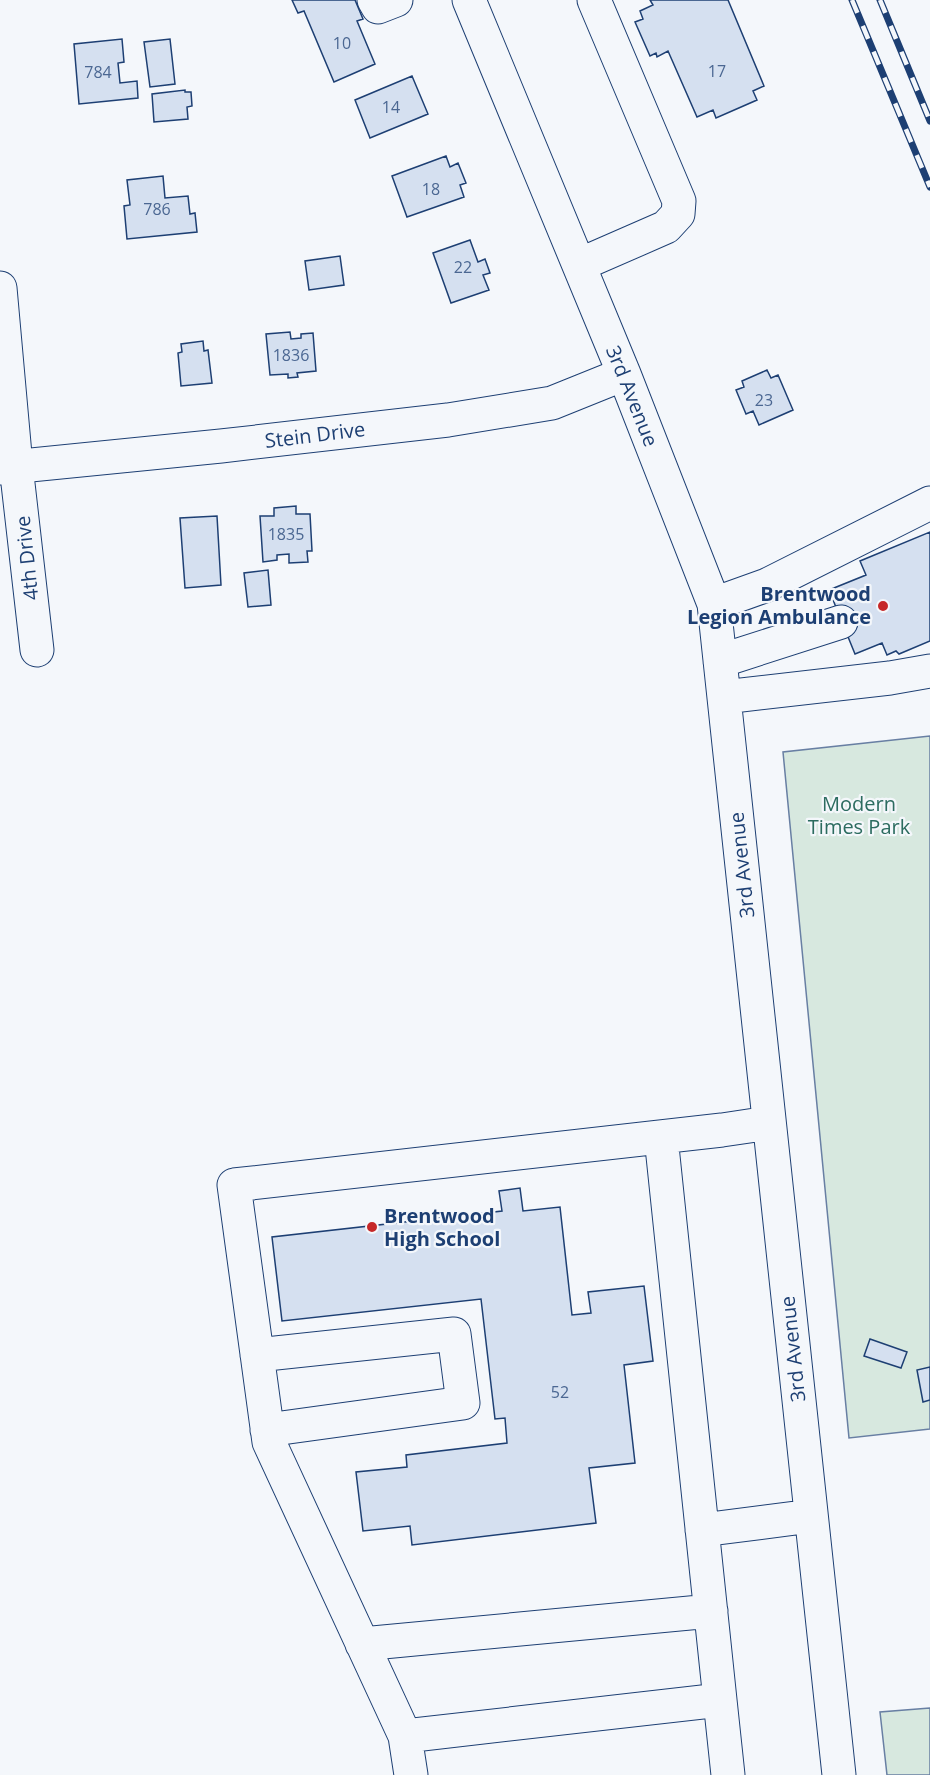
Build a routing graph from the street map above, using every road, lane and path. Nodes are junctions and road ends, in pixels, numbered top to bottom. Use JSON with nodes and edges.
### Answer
{"nodes":[{"id":1,"x":374,"y":0,"type":"edge"},
{"id":2,"x":396,"y":0,"type":"edge"},
{"id":3,"x":594,"y":0,"type":"edge"},
{"id":4,"x":479,"y":3,"type":"edge"},
{"id":5,"x":579,"y":265,"type":"junction"},
{"id":6,"x":0,"y":288,"type":"edge"},
{"id":7,"x":624,"y":374,"type":"junction"},
{"id":8,"x":8,"y":467,"type":"edge"},
{"id":9,"x":930,"y":503,"type":"edge"},
{"id":10,"x":714,"y":604,"type":"junction"},
{"id":11,"x":841,"y":622,"type":"dead end"},
{"id":12,"x":37,"y":650,"type":"dead end"},
{"id":13,"x":720,"y":661,"type":"junction"},
{"id":14,"x":930,"y":671,"type":"edge"},
{"id":15,"x":724,"y":697,"type":"junction"},
{"id":16,"x":770,"y":1123,"type":"junction"},
{"id":17,"x":661,"y":1137,"type":"junction"},
{"id":18,"x":257,"y":1355,"type":"junction"},
{"id":19,"x":267,"y":1430,"type":"junction"},
{"id":20,"x":811,"y":1516,"type":"junction"},
{"id":21,"x":702,"y":1530,"type":"junction"},
{"id":22,"x":711,"y":1611,"type":"junction"},
{"id":23,"x":362,"y":1644,"type":"junction"},
{"id":24,"x":720,"y":1700,"type":"junction"},
{"id":25,"x":405,"y":1736,"type":"junction"},
{"id":26,"x":411,"y":1775,"type":"edge"},
{"id":27,"x":728,"y":1775,"type":"edge"},
{"id":28,"x":839,"y":1775,"type":"edge"}],
"edges":[{"from":1,"to":2,"type":"street"},
{"from":3,"to":5,"type":"street"},
{"from":4,"to":5,"type":"street","name":"3rd Avenue"},
{"from":5,"to":7,"type":"street","name":"3rd Avenue"},
{"from":6,"to":8,"type":"street","name":"4th Drive"},
{"from":7,"to":8,"type":"street","name":"Stein Drive"},
{"from":7,"to":10,"type":"street","name":"3rd Avenue"},
{"from":8,"to":12,"type":"street","name":"4th Drive"},
{"from":9,"to":10,"type":"street"},
{"from":10,"to":13,"type":"street","name":"3rd Avenue"},
{"from":11,"to":13,"type":"street"},
{"from":13,"to":15,"type":"street","name":"3rd Avenue"},
{"from":14,"to":15,"type":"street"},
{"from":15,"to":16,"type":"street","name":"3rd Avenue"},
{"from":16,"to":17,"type":"street"},
{"from":16,"to":20,"type":"street","name":"3rd Avenue"},
{"from":17,"to":18,"type":"street"},
{"from":17,"to":21,"type":"street"},
{"from":18,"to":19,"type":"street"},
{"from":18,"to":19,"type":"street"},
{"from":19,"to":23,"type":"street"},
{"from":20,"to":21,"type":"street"},
{"from":20,"to":28,"type":"street","name":"3rd Avenue"},
{"from":21,"to":22,"type":"street"},
{"from":22,"to":23,"type":"street"},
{"from":22,"to":24,"type":"street"},
{"from":23,"to":25,"type":"street"},
{"from":24,"to":25,"type":"street"},
{"from":24,"to":27,"type":"street"},
{"from":25,"to":26,"type":"street"}]}
